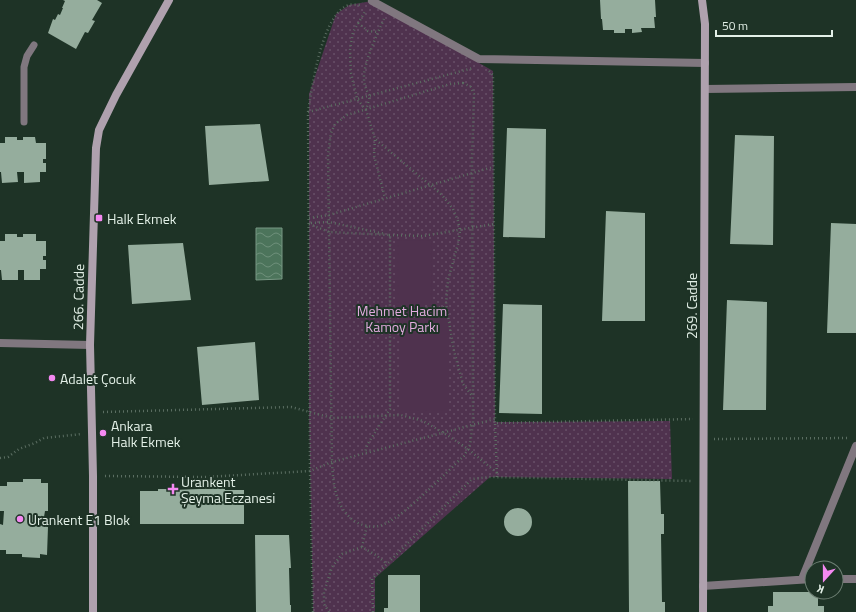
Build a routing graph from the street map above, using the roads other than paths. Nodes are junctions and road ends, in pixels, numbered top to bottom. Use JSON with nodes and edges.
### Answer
{"nodes":[{"id":1,"x":169,"y":0,"type":"edge"},
{"id":2,"x":702,"y":0,"type":"edge"},
{"id":3,"x":372,"y":2,"type":"edge"},
{"id":4,"x":34,"y":45,"type":"dead end"},
{"id":5,"x":705,"y":63,"type":"junction"},
{"id":6,"x":856,"y":87,"type":"edge"},
{"id":7,"x":705,"y":89,"type":"junction"},
{"id":8,"x":24,"y":122,"type":"dead end"},
{"id":9,"x":0,"y":343,"type":"edge"},
{"id":10,"x":90,"y":345,"type":"junction"},
{"id":11,"x":856,"y":446,"type":"edge"},
{"id":12,"x":802,"y":579,"type":"joint"},
{"id":13,"x":844,"y":579,"type":"edge"},
{"id":14,"x":856,"y":579,"type":"edge"},
{"id":15,"x":703,"y":586,"type":"junction"},
{"id":16,"x":93,"y":612,"type":"edge"},
{"id":17,"x":704,"y":612,"type":"edge"}],
"edges":[{"from":1,"to":10,"type":"main road","name":"266. Cadde"},
{"from":2,"to":5,"type":"main road","name":"269. Cadde"},
{"from":3,"to":5,"type":"street"},
{"from":4,"to":8,"type":"lane"},
{"from":5,"to":7,"type":"main road","name":"269. Cadde"},
{"from":6,"to":7,"type":"street"},
{"from":7,"to":15,"type":"main road","name":"269. Cadde"},
{"from":9,"to":10,"type":"street"},
{"from":10,"to":16,"type":"main road","name":"266. Cadde"},
{"from":11,"to":12,"type":"street"},
{"from":12,"to":15,"type":"street"},
{"from":13,"to":14,"type":"street"},
{"from":15,"to":17,"type":"main road","name":"269. Cadde"}]}
